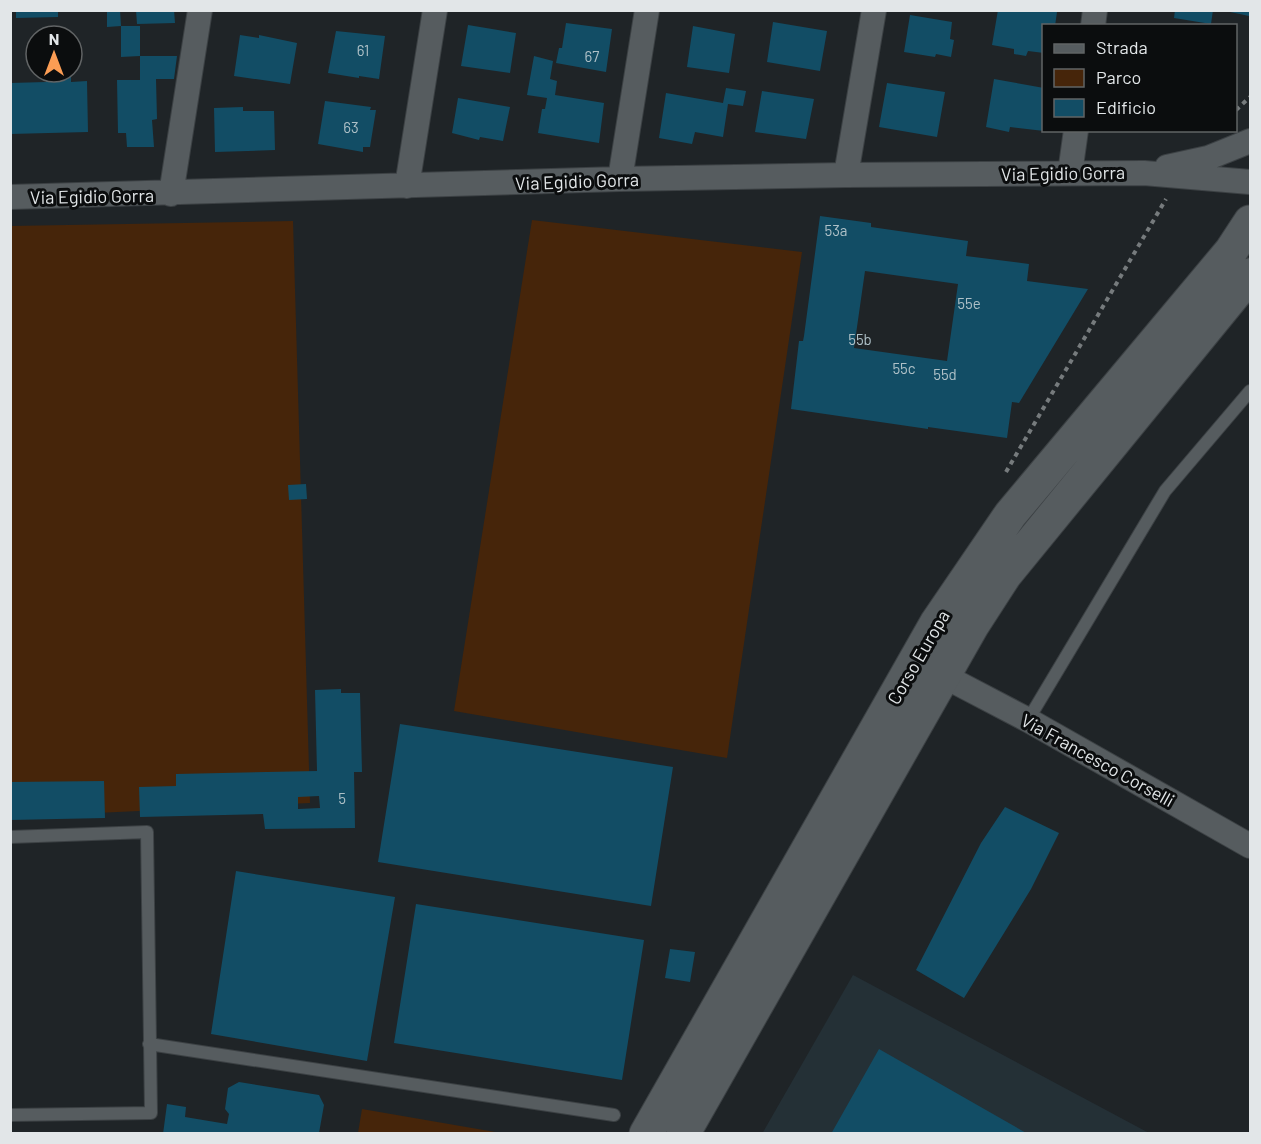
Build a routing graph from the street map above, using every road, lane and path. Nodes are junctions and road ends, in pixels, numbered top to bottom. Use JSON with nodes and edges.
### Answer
{"nodes":[{"id":1,"x":200,"y":10,"type":"edge"},
{"id":2,"x":435,"y":10,"type":"edge"},
{"id":3,"x":647,"y":10,"type":"edge"},
{"id":4,"x":874,"y":10,"type":"edge"},
{"id":5,"x":1251,"y":97,"type":"edge"},
{"id":6,"x":1237,"y":109,"type":"edge"},
{"id":7,"x":1076,"y":132,"type":"edge"},
{"id":8,"x":1251,"y":141,"type":"edge"},
{"id":9,"x":1144,"y":172,"type":"junction"},
{"id":10,"x":1070,"y":173,"type":"junction"},
{"id":11,"x":846,"y":176,"type":"junction"},
{"id":12,"x":620,"y":179,"type":"junction"},
{"id":13,"x":1251,"y":182,"type":"edge"},
{"id":14,"x":407,"y":186,"type":"junction"},
{"id":15,"x":171,"y":194,"type":"junction"},
{"id":16,"x":10,"y":197,"type":"edge"},
{"id":17,"x":1251,"y":222,"type":"edge"},
{"id":18,"x":1251,"y":275,"type":"edge"},
{"id":19,"x":1251,"y":391,"type":"edge"},
{"id":20,"x":944,"y":676,"type":"junction"},
{"id":21,"x":1028,"y":720,"type":"junction"},
{"id":22,"x":10,"y":837,"type":"edge"},
{"id":23,"x":1251,"y":846,"type":"edge"},
{"id":24,"x":149,"y":1044,"type":"junction"},
{"id":25,"x":10,"y":1115,"type":"edge"},
{"id":26,"x":614,"y":1115,"type":"dead end"},
{"id":27,"x":646,"y":1134,"type":"edge"},
{"id":28,"x":683,"y":1134,"type":"edge"}],
"edges":[{"from":1,"to":15,"type":"street"},
{"from":2,"to":14,"type":"street"},
{"from":3,"to":12,"type":"street"},
{"from":4,"to":11,"type":"street"},
{"from":5,"to":6,"type":"path"},
{"from":7,"to":10,"type":"street"},
{"from":8,"to":9,"type":"street","name":"Via Egidio Gorra"},
{"from":9,"to":10,"type":"street","name":"Via Egidio Gorra"},
{"from":9,"to":13,"type":"street","name":"Via Egidio Gorra"},
{"from":10,"to":11,"type":"street","name":"Via Egidio Gorra"},
{"from":11,"to":12,"type":"street","name":"Via Egidio Gorra"},
{"from":12,"to":14,"type":"street","name":"Via Egidio Gorra"},
{"from":14,"to":15,"type":"street","name":"Via Egidio Gorra"},
{"from":15,"to":16,"type":"street","name":"Via Egidio Gorra"},
{"from":17,"to":27,"type":"main road","name":"Corso Europa"},
{"from":18,"to":20,"type":"main road","name":"Corso Europa"},
{"from":19,"to":21,"type":"lane"},
{"from":20,"to":21,"type":"street","name":"Via Francesco Corselli"},
{"from":20,"to":28,"type":"main road","name":"Corso Europa"},
{"from":21,"to":23,"type":"street","name":"Via Francesco Corselli"},
{"from":22,"to":24,"type":"lane"},
{"from":24,"to":25,"type":"lane"},
{"from":24,"to":26,"type":"lane"}]}
